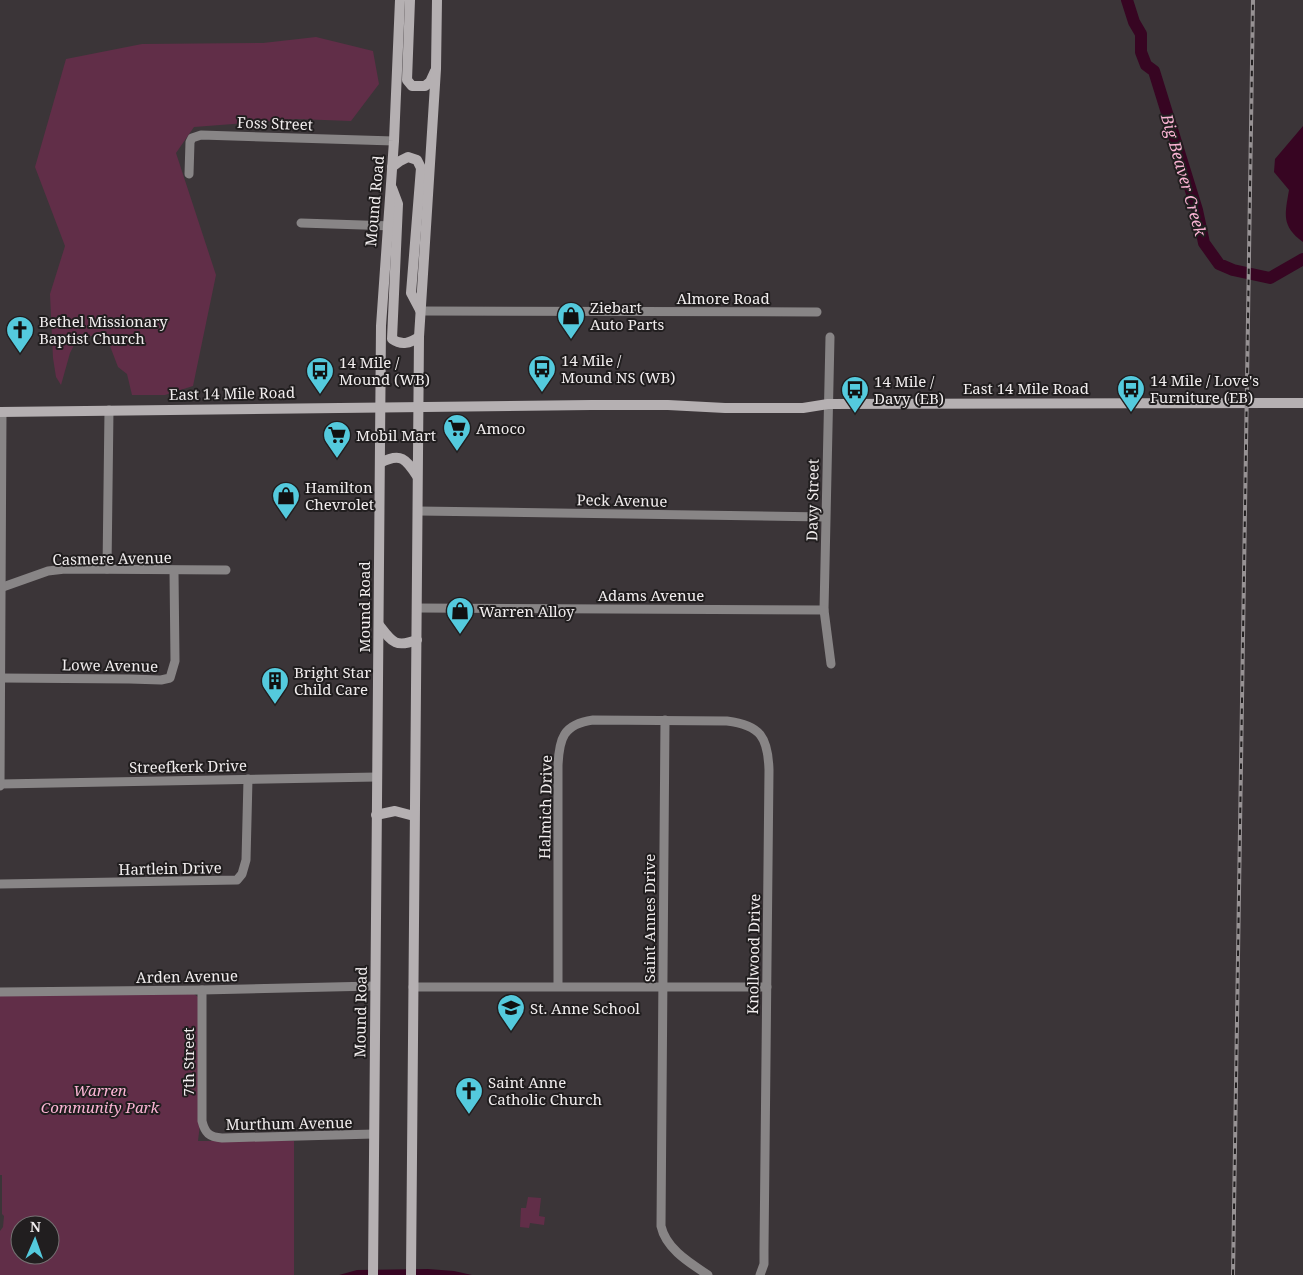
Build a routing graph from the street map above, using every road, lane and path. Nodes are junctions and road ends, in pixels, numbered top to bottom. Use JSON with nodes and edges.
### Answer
{"nodes":[{"id":1,"x":400,"y":0,"type":"edge"},
{"id":2,"x":410,"y":0,"type":"edge"},
{"id":3,"x":432,"y":0,"type":"edge"},
{"id":4,"x":437,"y":0,"type":"edge"},
{"id":5,"x":436,"y":17,"type":"junction"},
{"id":6,"x":436,"y":69,"type":"junction"},
{"id":7,"x":394,"y":141,"type":"junction"},
{"id":8,"x":392,"y":167,"type":"junction"},
{"id":9,"x":189,"y":174,"type":"dead end"},
{"id":10,"x":301,"y":223,"type":"dead end"},
{"id":11,"x":392,"y":226,"type":"junction"},
{"id":12,"x":420,"y":311,"type":"junction"},
{"id":13,"x":817,"y":312,"type":"dead end"},
{"id":14,"x":419,"y":337,"type":"junction"},
{"id":15,"x":830,"y":337,"type":"dead end"},
{"id":16,"x":1303,"y":403,"type":"edge"},
{"id":17,"x":828,"y":404,"type":"junction"},
{"id":18,"x":381,"y":406,"type":"junction"},
{"id":19,"x":418,"y":406,"type":"junction"},
{"id":20,"x":110,"y":410,"type":"junction"},
{"id":21,"x":1,"y":412,"type":"edge"},
{"id":22,"x":380,"y":463,"type":"junction"},
{"id":23,"x":418,"y":477,"type":"junction"},
{"id":24,"x":418,"y":511,"type":"junction"},
{"id":25,"x":825,"y":517,"type":"junction"},
{"id":26,"x":107,"y":569,"type":"junction"},
{"id":27,"x":226,"y":570,"type":"dead end"},
{"id":28,"x":174,"y":571,"type":"junction"},
{"id":29,"x":0,"y":588,"type":"edge"},
{"id":30,"x":417,"y":608,"type":"junction"},
{"id":31,"x":824,"y":610,"type":"junction"},
{"id":32,"x":379,"y":625,"type":"junction"},
{"id":33,"x":416,"y":640,"type":"junction"},
{"id":34,"x":831,"y":664,"type":"dead end"},
{"id":35,"x":1,"y":678,"type":"edge"},
{"id":36,"x":665,"y":720,"type":"junction"},
{"id":37,"x":377,"y":777,"type":"junction"},
{"id":38,"x":248,"y":779,"type":"junction"},
{"id":39,"x":0,"y":785,"type":"edge"},
{"id":40,"x":376,"y":815,"type":"junction"},
{"id":41,"x":414,"y":816,"type":"junction"},
{"id":42,"x":0,"y":884,"type":"edge"},
{"id":43,"x":375,"y":986,"type":"junction"},
{"id":44,"x":558,"y":986,"type":"junction"},
{"id":45,"x":413,"y":987,"type":"junction"},
{"id":46,"x":662,"y":987,"type":"junction"},
{"id":47,"x":767,"y":987,"type":"junction"},
{"id":48,"x":202,"y":990,"type":"junction"},
{"id":49,"x":0,"y":992,"type":"edge"},
{"id":50,"x":206,"y":1133,"type":"joint"},
{"id":51,"x":374,"y":1134,"type":"junction"},
{"id":52,"x":373,"y":1275,"type":"edge"},
{"id":53,"x":410,"y":1275,"type":"edge"},
{"id":54,"x":708,"y":1275,"type":"edge"},
{"id":55,"x":760,"y":1275,"type":"edge"}],
"edges":[{"from":1,"to":7,"type":"main road","name":"Mound Road"},
{"from":2,"to":6,"type":"main road"},
{"from":3,"to":5,"type":"main road"},
{"from":4,"to":5,"type":"main road"},
{"from":5,"to":6,"type":"main road"},
{"from":6,"to":12,"type":"main road"},
{"from":7,"to":8,"type":"main road","name":"Mound Road"},
{"from":7,"to":9,"type":"street","name":"Foss Street"},
{"from":8,"to":11,"type":"main road","name":"Mound Road"},
{"from":8,"to":12,"type":"main road"},
{"from":10,"to":11,"type":"street"},
{"from":11,"to":14,"type":"main road"},
{"from":11,"to":18,"type":"main road","name":"Mound Road"},
{"from":12,"to":13,"type":"street","name":"Almore Road"},
{"from":12,"to":14,"type":"main road"},
{"from":14,"to":19,"type":"main road"},
{"from":15,"to":17,"type":"street","name":"Davy Street"},
{"from":16,"to":17,"type":"main road","name":"East 14 Mile Road"},
{"from":17,"to":19,"type":"main road","name":"East 14 Mile Road"},
{"from":17,"to":25,"type":"street","name":"Davy Street"},
{"from":18,"to":19,"type":"main road","name":"East 14 Mile Road"},
{"from":18,"to":20,"type":"main road","name":"East 14 Mile Road"},
{"from":18,"to":22,"type":"main road","name":"Mound Road"},
{"from":19,"to":23,"type":"main road"},
{"from":20,"to":21,"type":"main road","name":"East 14 Mile Road"},
{"from":20,"to":26,"type":"street"},
{"from":21,"to":29,"type":"street"},
{"from":22,"to":23,"type":"main road"},
{"from":22,"to":32,"type":"main road","name":"Mound Road"},
{"from":23,"to":24,"type":"main road"},
{"from":24,"to":25,"type":"street","name":"Peck Avenue"},
{"from":24,"to":30,"type":"main road"},
{"from":25,"to":31,"type":"street","name":"Davy Street"},
{"from":26,"to":28,"type":"street","name":"Casmere Avenue"},
{"from":26,"to":29,"type":"street","name":"Casmere Avenue"},
{"from":27,"to":28,"type":"street","name":"Casmere Avenue"},
{"from":28,"to":35,"type":"street","name":"Lowe Avenue"},
{"from":29,"to":35,"type":"street"},
{"from":30,"to":31,"type":"street","name":"Adams Avenue"},
{"from":30,"to":33,"type":"main road"},
{"from":31,"to":34,"type":"street","name":"Davy Street"},
{"from":32,"to":33,"type":"main road"},
{"from":32,"to":37,"type":"main road","name":"Mound Road"},
{"from":33,"to":41,"type":"main road"},
{"from":35,"to":39,"type":"street"},
{"from":36,"to":44,"type":"street","name":"Halmich Drive"},
{"from":36,"to":46,"type":"street","name":"Saint Annes Drive"},
{"from":36,"to":47,"type":"street","name":"Knollwood Drive"},
{"from":37,"to":38,"type":"street","name":"Streefkerk Drive"},
{"from":37,"to":40,"type":"main road","name":"Mound Road"},
{"from":38,"to":39,"type":"street","name":"Streefkerk Drive"},
{"from":38,"to":42,"type":"street","name":"Hartlein Drive"},
{"from":40,"to":41,"type":"main road"},
{"from":40,"to":43,"type":"main road","name":"Mound Road"},
{"from":41,"to":45,"type":"main road"},
{"from":43,"to":48,"type":"street","name":"Arden Avenue"},
{"from":43,"to":51,"type":"main road","name":"Mound Road"},
{"from":44,"to":45,"type":"street"},
{"from":44,"to":46,"type":"street"},
{"from":45,"to":53,"type":"main road"},
{"from":46,"to":47,"type":"street"},
{"from":46,"to":54,"type":"street","name":"Saint Annes Drive"},
{"from":47,"to":55,"type":"street","name":"Knollwood Drive"},
{"from":48,"to":49,"type":"street","name":"Arden Avenue"},
{"from":48,"to":50,"type":"street","name":"7th Street"},
{"from":50,"to":51,"type":"street","name":"Murthum Avenue"},
{"from":51,"to":52,"type":"main road","name":"Mound Road"}]}
